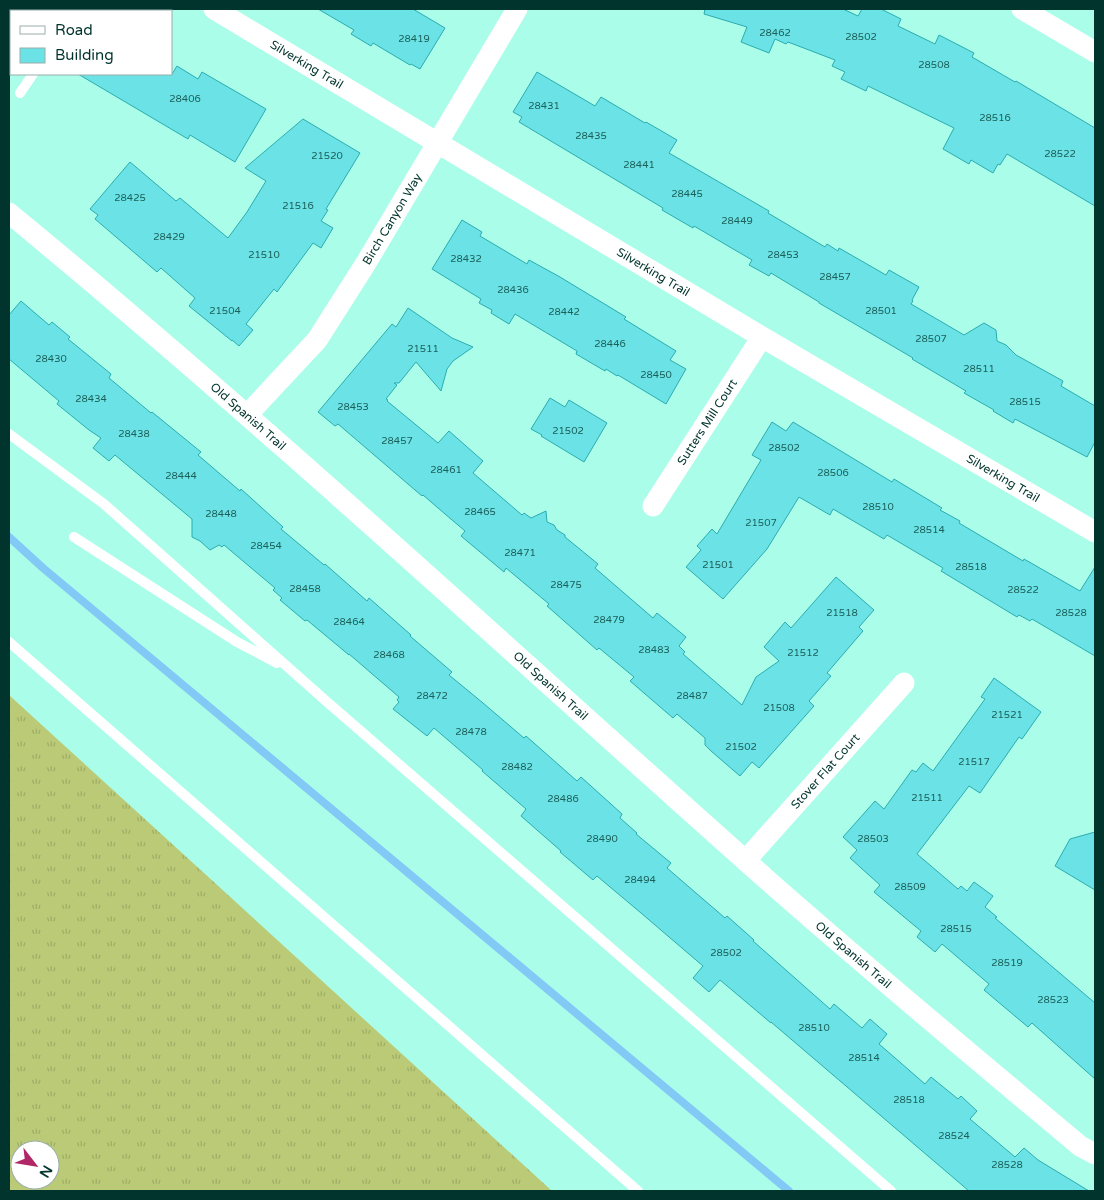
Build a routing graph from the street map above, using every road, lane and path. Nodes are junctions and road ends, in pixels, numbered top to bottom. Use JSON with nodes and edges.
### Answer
{"nodes":[{"id":1,"x":214,"y":9,"type":"edge"},
{"id":2,"x":517,"y":9,"type":"edge"},
{"id":3,"x":1022,"y":9,"type":"edge"},
{"id":4,"x":1095,"y":52,"type":"edge"},
{"id":5,"x":32,"y":75,"type":"edge"},
{"id":6,"x":20,"y":93,"type":"dead end"},
{"id":7,"x":437,"y":143,"type":"junction"},
{"id":8,"x":9,"y":213,"type":"edge"},
{"id":9,"x":762,"y":337,"type":"junction"},
{"id":10,"x":248,"y":415,"type":"junction"},
{"id":11,"x":9,"y":434,"type":"edge"},
{"id":12,"x":653,"y":506,"type":"dead end"},
{"id":13,"x":1095,"y":532,"type":"edge"},
{"id":14,"x":74,"y":537,"type":"dead end"},
{"id":15,"x":9,"y":642,"type":"edge"},
{"id":16,"x":291,"y":670,"type":"junction"},
{"id":17,"x":904,"y":683,"type":"dead end"},
{"id":18,"x":746,"y":860,"type":"junction"},
{"id":19,"x":1095,"y":1154,"type":"edge"},
{"id":20,"x":638,"y":1191,"type":"edge"},
{"id":21,"x":891,"y":1191,"type":"edge"}],
"edges":[{"from":1,"to":7,"type":"street","name":"Silverking Trail"},
{"from":2,"to":7,"type":"street","name":"Birch Canyon Way"},
{"from":3,"to":4,"type":"street"},
{"from":5,"to":6,"type":"lane"},
{"from":7,"to":9,"type":"street","name":"Silverking Trail"},
{"from":7,"to":10,"type":"street","name":"Birch Canyon Way"},
{"from":8,"to":10,"type":"street","name":"Old Spanish Trail"},
{"from":9,"to":12,"type":"street","name":"Sutters Mill Court"},
{"from":9,"to":13,"type":"street","name":"Silverking Trail"},
{"from":10,"to":18,"type":"street","name":"Old Spanish Trail"},
{"from":11,"to":16,"type":"lane"},
{"from":14,"to":16,"type":"lane"},
{"from":15,"to":20,"type":"lane"},
{"from":16,"to":21,"type":"lane"},
{"from":17,"to":18,"type":"street","name":"Stover Flat Court"},
{"from":18,"to":19,"type":"street","name":"Old Spanish Trail"}]}
